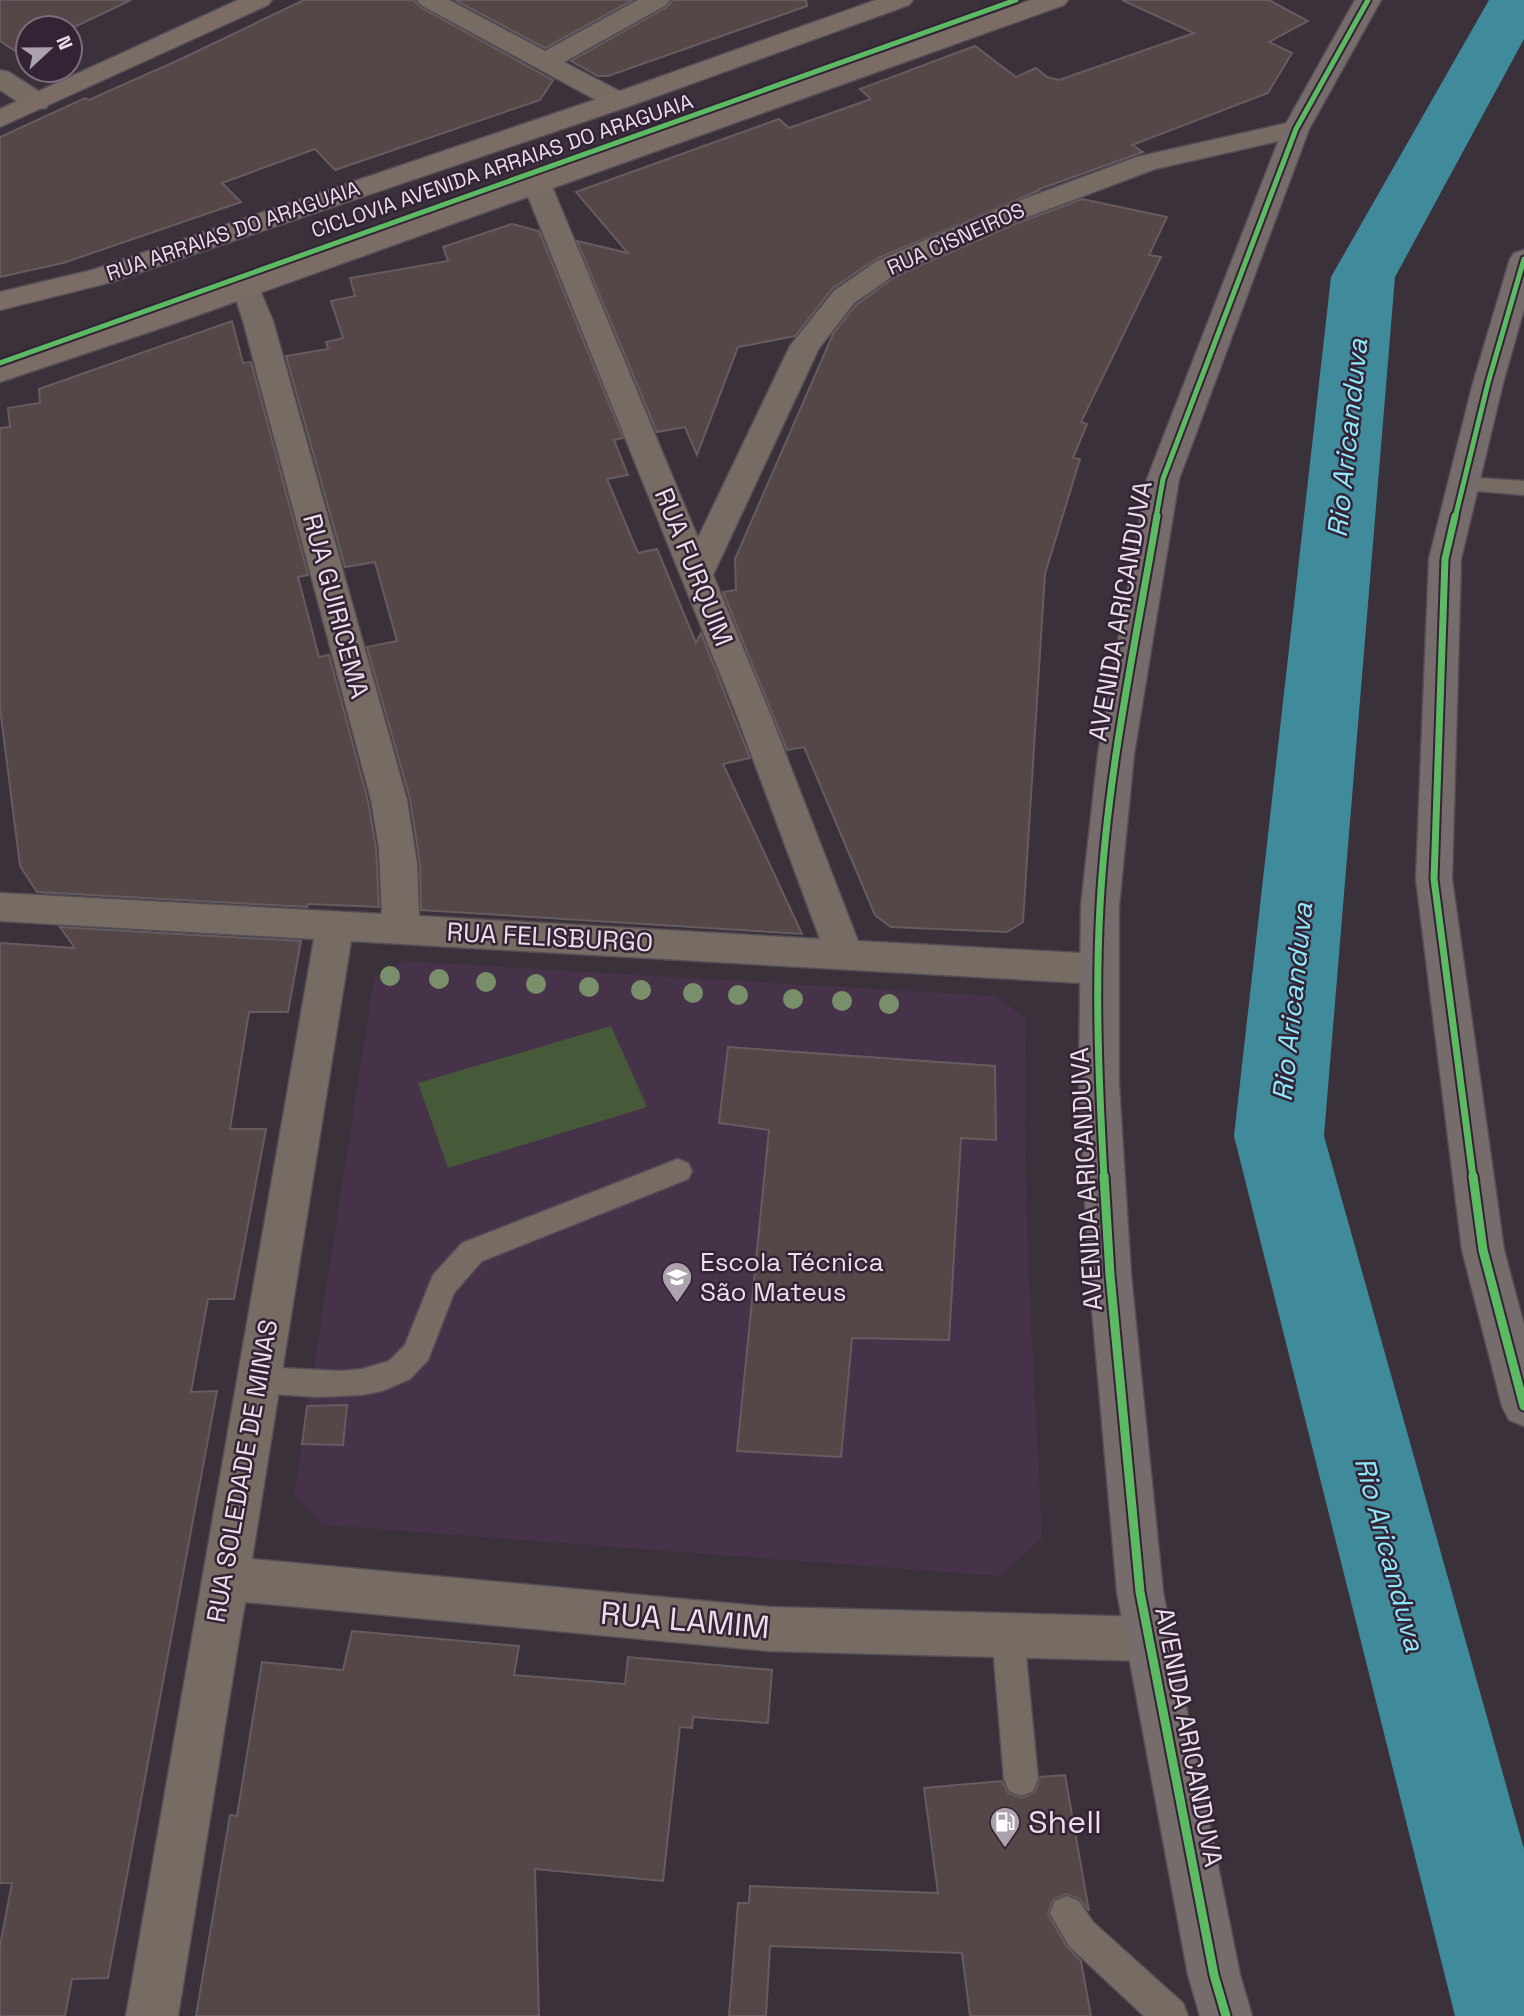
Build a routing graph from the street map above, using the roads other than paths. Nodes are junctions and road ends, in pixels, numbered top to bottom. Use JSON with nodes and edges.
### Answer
{"nodes":[{"id":1,"x":207,"y":0,"type":"edge"},
{"id":2,"x":259,"y":0,"type":"edge"},
{"id":3,"x":430,"y":0,"type":"edge"},
{"id":4,"x":657,"y":0,"type":"edge"},
{"id":5,"x":900,"y":0,"type":"edge"},
{"id":6,"x":1055,"y":0,"type":"edge"},
{"id":7,"x":1368,"y":0,"type":"edge"},
{"id":8,"x":84,"y":57,"type":"edge"},
{"id":9,"x":544,"y":62,"type":"junction"},
{"id":10,"x":13,"y":91,"type":"edge"},
{"id":11,"x":618,"y":101,"type":"junction"},
{"id":12,"x":0,"y":119,"type":"edge"},
{"id":13,"x":1296,"y":129,"type":"junction"},
{"id":14,"x":537,"y":184,"type":"junction"},
{"id":15,"x":1524,"y":259,"type":"edge"},
{"id":16,"x":246,"y":287,"type":"junction"},
{"id":17,"x":0,"y":301,"type":"edge"},
{"id":18,"x":0,"y":373,"type":"edge"},
{"id":19,"x":1463,"y":484,"type":"junction"},
{"id":20,"x":1524,"y":488,"type":"edge"},
{"id":21,"x":697,"y":574,"type":"junction"},
{"id":22,"x":0,"y":907,"type":"edge"},
{"id":23,"x":335,"y":926,"type":"junction"},
{"id":24,"x":400,"y":929,"type":"junction"},
{"id":25,"x":844,"y":953,"type":"junction"},
{"id":26,"x":1099,"y":969,"type":"junction"},
{"id":27,"x":678,"y":1171,"type":"dead end"},
{"id":28,"x":258,"y":1380,"type":"junction"},
{"id":29,"x":1524,"y":1406,"type":"edge"},
{"id":30,"x":224,"y":1578,"type":"junction"},
{"id":31,"x":1008,"y":1636,"type":"junction"},
{"id":32,"x":1148,"y":1639,"type":"junction"},
{"id":33,"x":1021,"y":1779,"type":"dead end"},
{"id":34,"x":1067,"y":1913,"type":"dead end"},
{"id":35,"x":152,"y":2016,"type":"edge"},
{"id":36,"x":1170,"y":2016,"type":"edge"},
{"id":37,"x":1226,"y":2016,"type":"edge"}],
"edges":[{"from":1,"to":8,"type":"main road"},
{"from":2,"to":10,"type":"main road"},
{"from":3,"to":9,"type":"street"},
{"from":4,"to":9,"type":"street"},
{"from":5,"to":11,"type":"main road","name":"RUA ARRAIAS DO ARAGUAIA"},
{"from":6,"to":14,"type":"main road"},
{"from":7,"to":13,"type":"highway","name":"AVENIDA ARICANDUVA"},
{"from":9,"to":11,"type":"street"},
{"from":10,"to":12,"type":"main road"},
{"from":11,"to":17,"type":"main road","name":"RUA ARRAIAS DO ARAGUAIA"},
{"from":13,"to":21,"type":"street","name":"RUA CISNEIROS"},
{"from":13,"to":26,"type":"highway","name":"AVENIDA ARICANDUVA"},
{"from":14,"to":16,"type":"main road"},
{"from":14,"to":21,"type":"street","name":"RUA FURQUIM"},
{"from":15,"to":19,"type":"highway"},
{"from":16,"to":18,"type":"main road"},
{"from":16,"to":24,"type":"street","name":"RUA GUIRICEMA"},
{"from":19,"to":20,"type":"lane"},
{"from":19,"to":29,"type":"highway"},
{"from":21,"to":25,"type":"street","name":"RUA FURQUIM"},
{"from":22,"to":23,"type":"street","name":"RUA FELISBURGO"},
{"from":23,"to":24,"type":"street","name":"RUA FELISBURGO"},
{"from":23,"to":28,"type":"street","name":"RUA SOLEDADE DE MINAS"},
{"from":24,"to":25,"type":"street","name":"RUA FELISBURGO"},
{"from":25,"to":26,"type":"street","name":"RUA FELISBURGO"},
{"from":26,"to":32,"type":"highway","name":"AVENIDA ARICANDUVA"},
{"from":27,"to":28,"type":"lane"},
{"from":28,"to":30,"type":"street","name":"RUA SOLEDADE DE MINAS"},
{"from":30,"to":31,"type":"street","name":"RUA LAMIM"},
{"from":30,"to":35,"type":"street","name":"RUA SOLEDADE DE MINAS"},
{"from":31,"to":32,"type":"street","name":"RUA LAMIM"},
{"from":31,"to":33,"type":"lane"},
{"from":32,"to":37,"type":"highway","name":"AVENIDA ARICANDUVA"},
{"from":34,"to":36,"type":"lane"}]}
